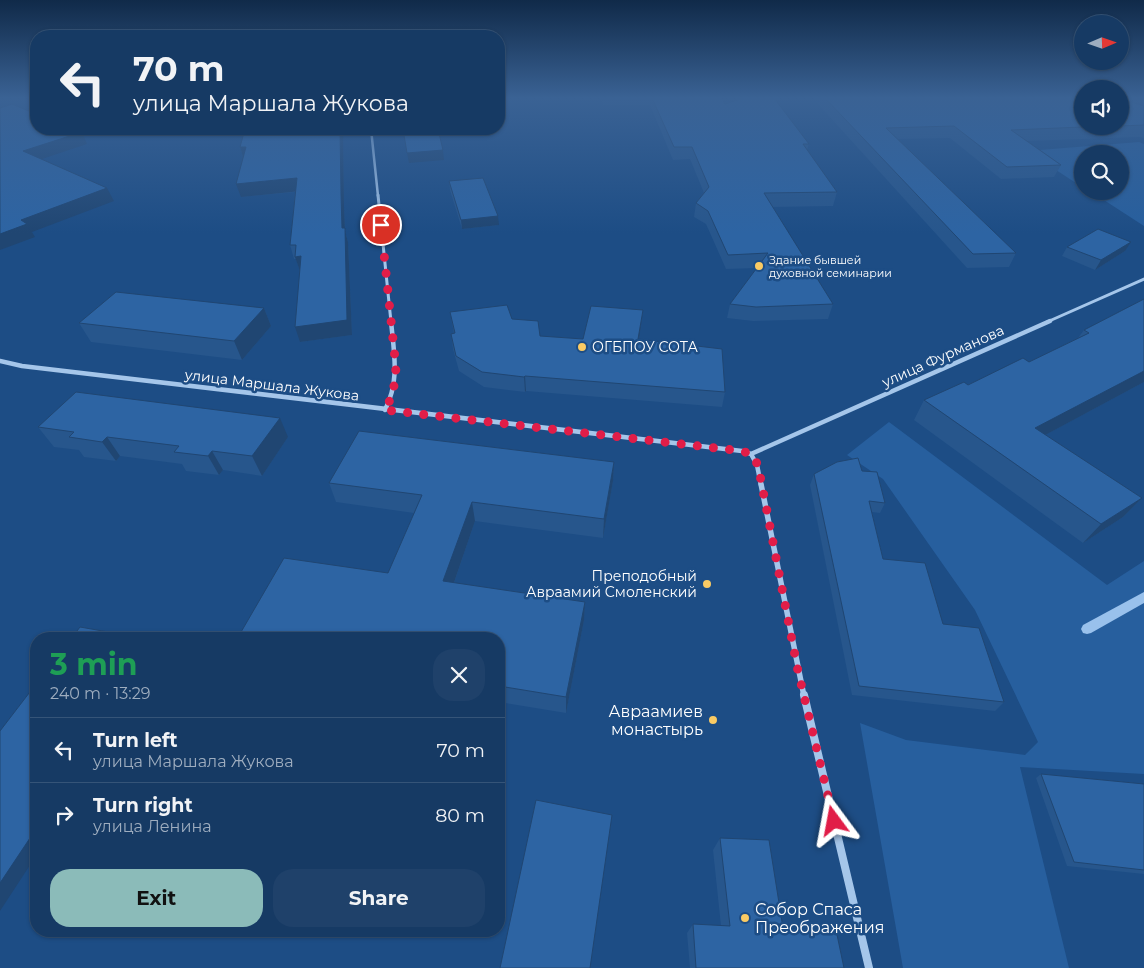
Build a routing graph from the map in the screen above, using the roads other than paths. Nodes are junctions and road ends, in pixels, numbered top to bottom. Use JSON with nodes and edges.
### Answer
{"nodes":[{"id":1,"x":372,"y":143,"type":"edge"},
{"id":2,"x":1144,"y":279,"type":"edge"},
{"id":3,"x":0,"y":361,"type":"edge"},
{"id":4,"x":385,"y":410,"type":"junction"},
{"id":5,"x":751,"y":454,"type":"junction"},
{"id":6,"x":869,"y":968,"type":"edge"}],
"edges":[{"from":1,"to":4,"type":"street"},
{"from":2,"to":5,"type":"street","name":"улица Фурманова"},
{"from":3,"to":4,"type":"street","name":"улица Маршала Жукова"},
{"from":4,"to":5,"type":"street","name":"улица Маршала Жукова"},
{"from":5,"to":6,"type":"street"}]}
